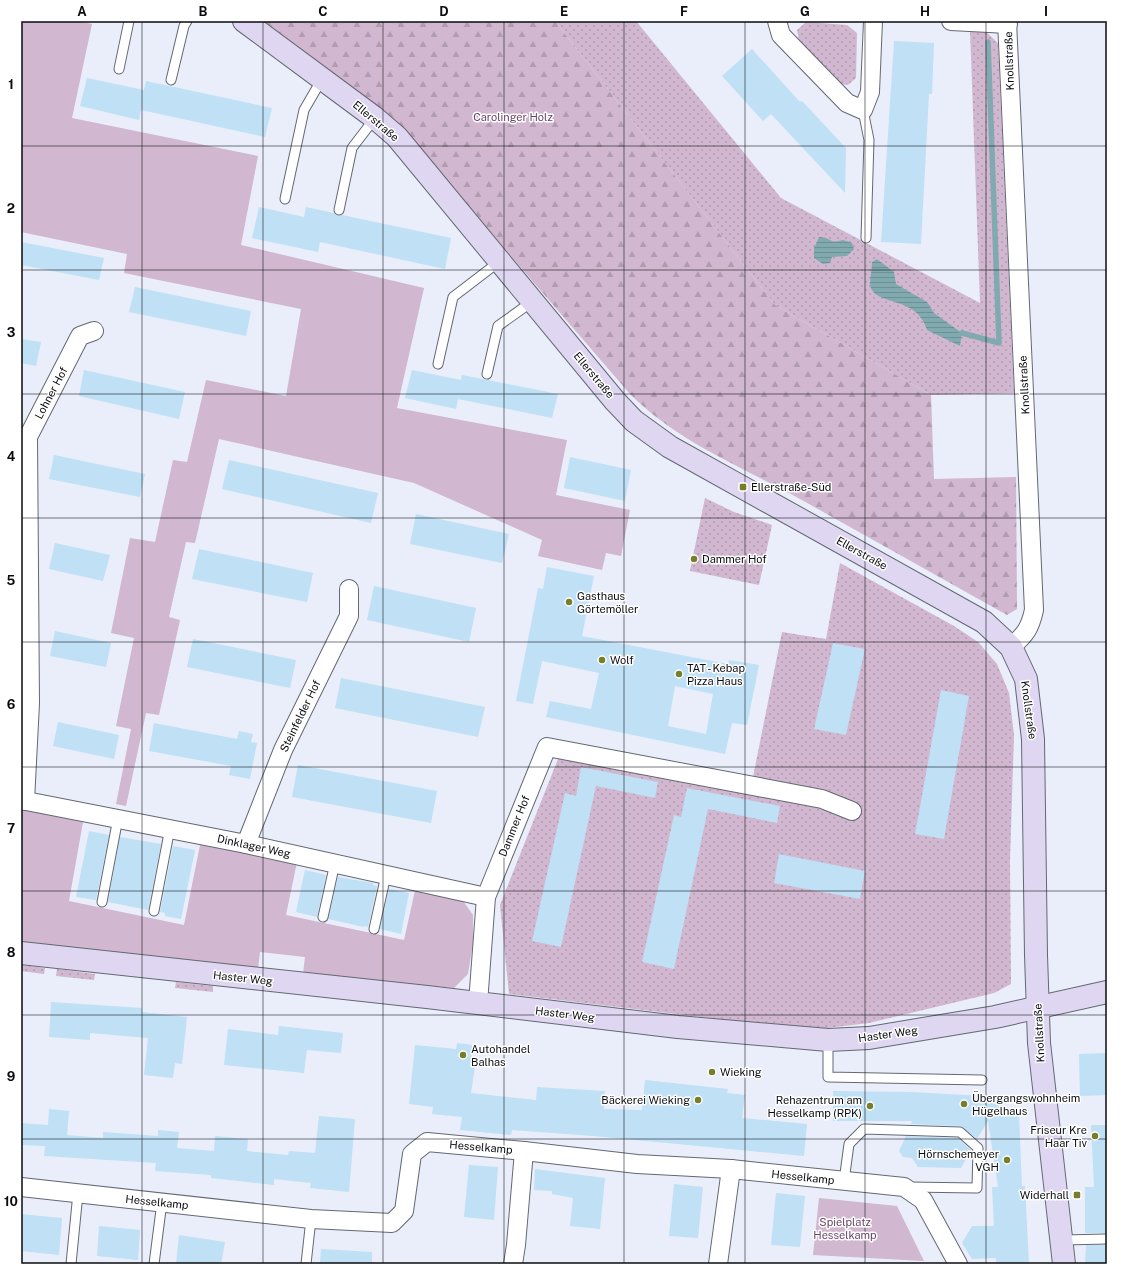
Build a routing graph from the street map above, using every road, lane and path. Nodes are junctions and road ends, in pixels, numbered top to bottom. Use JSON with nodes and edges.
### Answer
{"nodes":[{"id":1,"x":129,"y":21,"type":"edge"},
{"id":2,"x":187,"y":21,"type":"edge"},
{"id":3,"x":244,"y":21,"type":"edge"},
{"id":4,"x":777,"y":21,"type":"edge"},
{"id":5,"x":873,"y":21,"type":"edge"},
{"id":6,"x":951,"y":21,"type":"edge"},
{"id":7,"x":1008,"y":22,"type":"edge"},
{"id":8,"x":119,"y":69,"type":"dead end"},
{"id":9,"x":322,"y":79,"type":"junction"},
{"id":10,"x":171,"y":80,"type":"dead end"},
{"id":11,"x":863,"y":110,"type":"junction"},
{"id":12,"x":375,"y":118,"type":"junction"},
{"id":13,"x":285,"y":199,"type":"dead end"},
{"id":14,"x":339,"y":210,"type":"dead end"},
{"id":15,"x":866,"y":238,"type":"dead end"},
{"id":16,"x":500,"y":261,"type":"junction"},
{"id":17,"x":533,"y":301,"type":"junction"},
{"id":18,"x":94,"y":331,"type":"dead end"},
{"id":19,"x":438,"y":364,"type":"dead end"},
{"id":20,"x":487,"y":374,"type":"dead end"},
{"id":21,"x":349,"y":589,"type":"dead end"},
{"id":22,"x":1012,"y":647,"type":"junction"},
{"id":23,"x":23,"y":801,"type":"edge"},
{"id":24,"x":852,"y":811,"type":"dead end"},
{"id":25,"x":118,"y":818,"type":"junction"},
{"id":26,"x":170,"y":828,"type":"junction"},
{"id":27,"x":246,"y":844,"type":"junction"},
{"id":28,"x":335,"y":863,"type":"junction"},
{"id":29,"x":386,"y":875,"type":"junction"},
{"id":30,"x":486,"y":897,"type":"junction"},
{"id":31,"x":102,"y":902,"type":"dead end"},
{"id":32,"x":154,"y":911,"type":"dead end"},
{"id":33,"x":323,"y":917,"type":"dead end"},
{"id":34,"x":374,"y":929,"type":"dead end"},
{"id":35,"x":21,"y":953,"type":"edge"},
{"id":36,"x":1107,"y":992,"type":"edge"},
{"id":37,"x":478,"y":1003,"type":"junction"},
{"id":38,"x":1037,"y":1007,"type":"junction"},
{"id":39,"x":828,"y":1040,"type":"junction"},
{"id":40,"x":982,"y":1080,"type":"dead end"},
{"id":41,"x":524,"y":1151,"type":"junction"},
{"id":42,"x":731,"y":1169,"type":"junction"},
{"id":43,"x":844,"y":1181,"type":"junction"},
{"id":44,"x":21,"y":1187,"type":"edge"},
{"id":45,"x":904,"y":1187,"type":"junction"},
{"id":46,"x":78,"y":1193,"type":"junction"},
{"id":47,"x":162,"y":1202,"type":"junction"},
{"id":48,"x":311,"y":1219,"type":"junction"},
{"id":49,"x":1107,"y":1239,"type":"edge"},
{"id":50,"x":1062,"y":1240,"type":"junction"},
{"id":51,"x":70,"y":1264,"type":"edge"},
{"id":52,"x":154,"y":1264,"type":"edge"},
{"id":53,"x":306,"y":1264,"type":"edge"},
{"id":54,"x":513,"y":1264,"type":"edge"},
{"id":55,"x":718,"y":1264,"type":"edge"},
{"id":56,"x":958,"y":1264,"type":"edge"},
{"id":57,"x":1064,"y":1264,"type":"edge"}],
"edges":[{"from":1,"to":8,"type":"lane"},
{"from":2,"to":10,"type":"lane"},
{"from":3,"to":9,"type":"street","name":"Ellerstraße"},
{"from":4,"to":11,"type":"street"},
{"from":5,"to":11,"type":"street"},
{"from":6,"to":7,"type":"street"},
{"from":7,"to":22,"type":"street","name":"Knollstraße"},
{"from":9,"to":12,"type":"street","name":"Ellerstraße"},
{"from":9,"to":13,"type":"lane"},
{"from":11,"to":15,"type":"lane"},
{"from":12,"to":14,"type":"lane"},
{"from":12,"to":16,"type":"street","name":"Ellerstraße"},
{"from":16,"to":17,"type":"street","name":"Ellerstraße"},
{"from":16,"to":19,"type":"lane"},
{"from":17,"to":20,"type":"lane"},
{"from":17,"to":22,"type":"street","name":"Ellerstraße"},
{"from":18,"to":23,"type":"street","name":"Lohner Hof"},
{"from":21,"to":27,"type":"street","name":"Steinfelder Hof"},
{"from":22,"to":38,"type":"street","name":"Knollstraße"},
{"from":23,"to":25,"type":"street","name":"Dinklager Weg"},
{"from":24,"to":30,"type":"street","name":"Dammer Hof"},
{"from":25,"to":26,"type":"street","name":"Dinklager Weg"},
{"from":25,"to":31,"type":"lane"},
{"from":26,"to":27,"type":"street","name":"Dinklager Weg"},
{"from":26,"to":32,"type":"lane"},
{"from":27,"to":28,"type":"street","name":"Dinklager Weg"},
{"from":28,"to":29,"type":"street","name":"Dinklager Weg"},
{"from":28,"to":33,"type":"lane"},
{"from":29,"to":30,"type":"street","name":"Dinklager Weg"},
{"from":29,"to":34,"type":"lane"},
{"from":30,"to":37,"type":"street","name":"Dammer Hof"},
{"from":35,"to":37,"type":"street","name":"Haster Weg"},
{"from":36,"to":38,"type":"street","name":"Haster Weg"},
{"from":37,"to":39,"type":"street","name":"Haster Weg"},
{"from":38,"to":39,"type":"street","name":"Haster Weg"},
{"from":38,"to":50,"type":"street","name":"Knollstraße"},
{"from":39,"to":40,"type":"lane"},
{"from":41,"to":42,"type":"street","name":"Hesselkamp"},
{"from":41,"to":48,"type":"street","name":"Hesselkamp"},
{"from":41,"to":54,"type":"street"},
{"from":42,"to":43,"type":"street","name":"Hesselkamp"},
{"from":42,"to":55,"type":"street"},
{"from":43,"to":45,"type":"street","name":"Hesselkamp"},
{"from":43,"to":45,"type":"lane"},
{"from":44,"to":46,"type":"street","name":"Hesselkamp"},
{"from":45,"to":56,"type":"street","name":"Hesselkamp"},
{"from":46,"to":47,"type":"street","name":"Hesselkamp"},
{"from":46,"to":51,"type":"lane"},
{"from":47,"to":48,"type":"street","name":"Hesselkamp"},
{"from":47,"to":52,"type":"lane"},
{"from":48,"to":53,"type":"lane"},
{"from":49,"to":50,"type":"lane"},
{"from":50,"to":57,"type":"street","name":"Knollstraße"}]}
